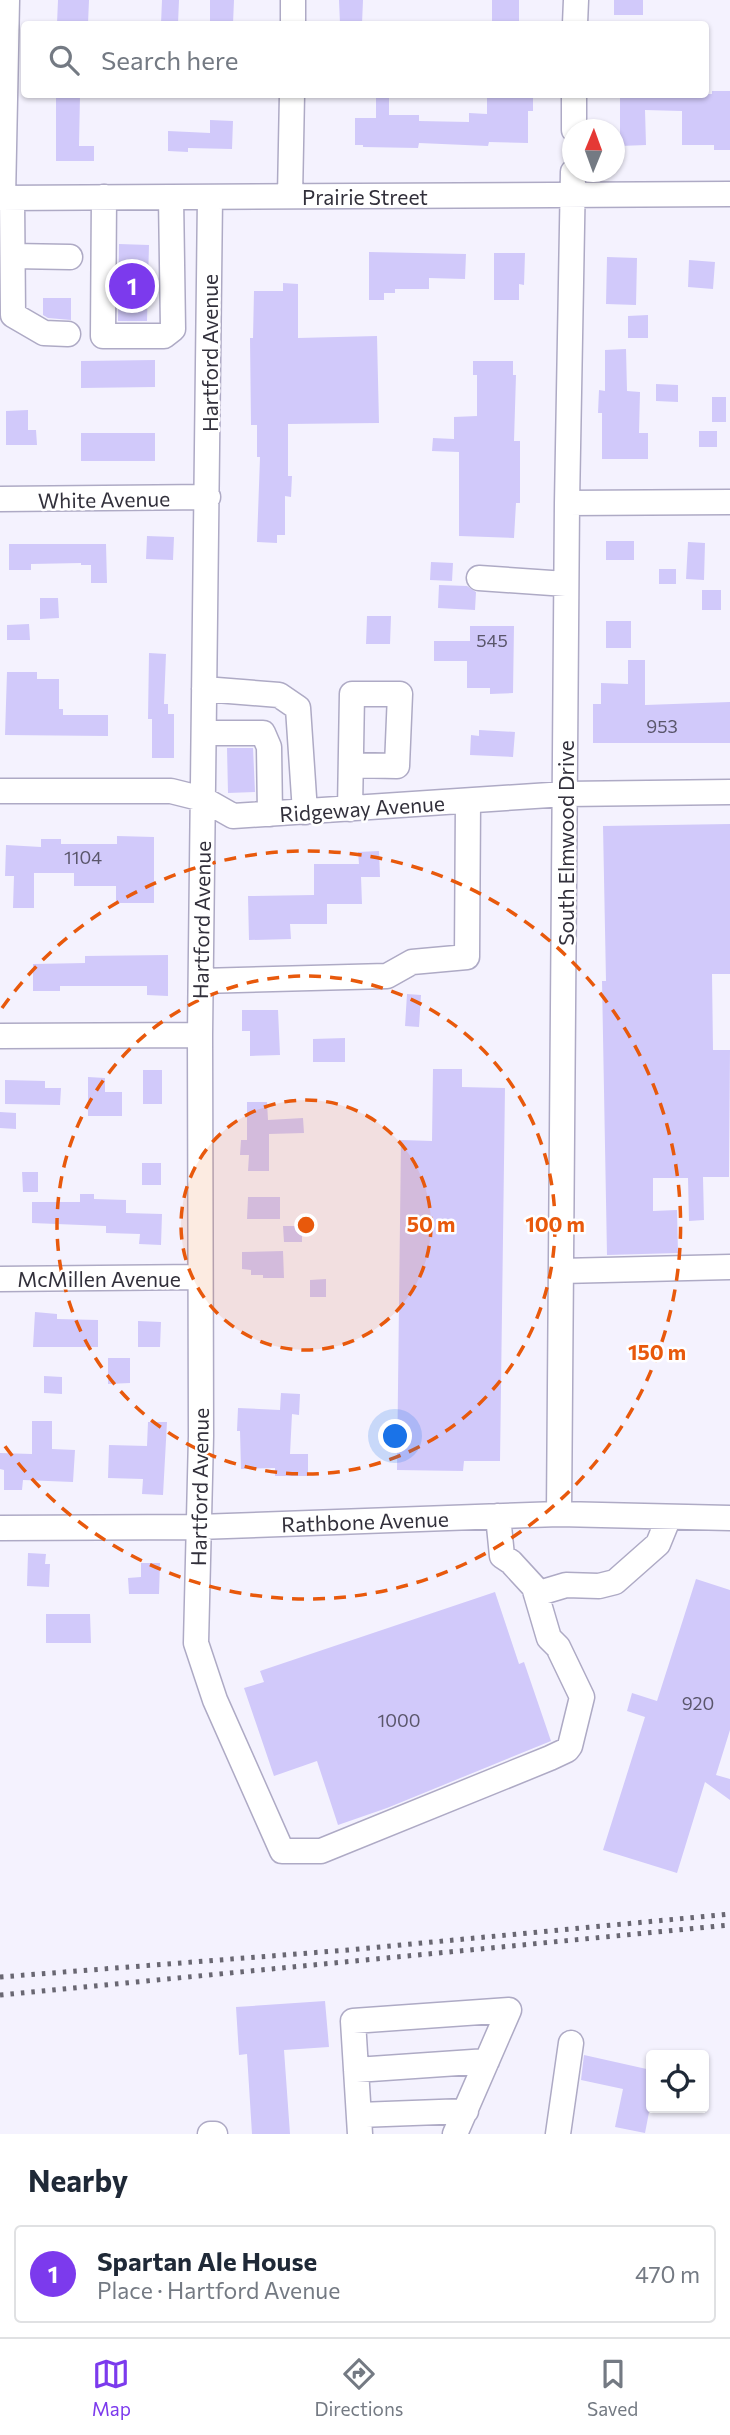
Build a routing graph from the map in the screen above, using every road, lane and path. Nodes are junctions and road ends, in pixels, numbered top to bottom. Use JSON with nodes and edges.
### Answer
{"nodes":[{"id":1,"x":6,"y":0,"type":"edge"},
{"id":2,"x":293,"y":0,"type":"edge"},
{"id":3,"x":576,"y":0,"type":"edge"},
{"id":4,"x":293,"y":21,"type":"edge"},
{"id":5,"x":575,"y":21,"type":"edge"},
{"id":6,"x":292,"y":98,"type":"edge"},
{"id":7,"x":574,"y":98,"type":"edge"},
{"id":8,"x":574,"y":119,"type":"edge"},
{"id":9,"x":573,"y":183,"type":"edge"},
{"id":10,"x":730,"y":194,"type":"edge"},
{"id":11,"x":290,"y":196,"type":"junction"},
{"id":12,"x":104,"y":197,"type":"junction"},
{"id":13,"x":171,"y":197,"type":"junction"},
{"id":14,"x":210,"y":197,"type":"junction"},
{"id":15,"x":5,"y":198,"type":"edge"},
{"id":16,"x":13,"y":256,"type":"junction"},
{"id":17,"x":70,"y":257,"type":"dead end"},
{"id":18,"x":68,"y":334,"type":"dead end"},
{"id":19,"x":208,"y":497,"type":"junction"},
{"id":20,"x":0,"y":499,"type":"edge"},
{"id":21,"x":730,"y":502,"type":"edge"},
{"id":22,"x":567,"y":503,"type":"junction"},
{"id":23,"x":479,"y":578,"type":"dead end"},
{"id":24,"x":566,"y":584,"type":"junction"},
{"id":25,"x":204,"y":690,"type":"junction"},
{"id":26,"x":204,"y":733,"type":"junction"},
{"id":27,"x":351,"y":765,"type":"dead end"},
{"id":28,"x":0,"y":791,"type":"edge"},
{"id":29,"x":730,"y":792,"type":"edge"},
{"id":30,"x":565,"y":794,"type":"junction"},
{"id":31,"x":202,"y":799,"type":"junction"},
{"id":32,"x":468,"y":801,"type":"junction"},
{"id":33,"x":350,"y":808,"type":"junction"},
{"id":34,"x":305,"y":812,"type":"junction"},
{"id":35,"x":270,"y":814,"type":"junction"},
{"id":36,"x":201,"y":981,"type":"junction"},
{"id":37,"x":200,"y":1035,"type":"junction"},
{"id":38,"x":0,"y":1036,"type":"edge"},
{"id":39,"x":730,"y":1267,"type":"edge"},
{"id":40,"x":561,"y":1271,"type":"junction"},
{"id":41,"x":199,"y":1277,"type":"junction"},
{"id":42,"x":0,"y":1279,"type":"edge"},
{"id":43,"x":559,"y":1514,"type":"junction"},
{"id":44,"x":498,"y":1516,"type":"junction"},
{"id":45,"x":670,"y":1517,"type":"junction"},
{"id":46,"x":730,"y":1518,"type":"edge"},
{"id":47,"x":198,"y":1527,"type":"junction"},
{"id":48,"x":0,"y":1528,"type":"edge"},
{"id":49,"x":536,"y":1594,"type":"junction"},
{"id":50,"x":571,"y":2043,"type":"dead end"},
{"id":51,"x":487,"y":2061,"type":"junction"},
{"id":52,"x":356,"y":2070,"type":"junction"},
{"id":53,"x":466,"y":2110,"type":"junction"},
{"id":54,"x":360,"y":2124,"type":"edge"},
{"id":55,"x":455,"y":2134,"type":"edge"},
{"id":56,"x":558,"y":2134,"type":"edge"}],
"edges":[{"from":1,"to":15,"type":"street"},
{"from":2,"to":4,"type":"street"},
{"from":3,"to":5,"type":"street"},
{"from":6,"to":11,"type":"street"},
{"from":7,"to":8,"type":"street"},
{"from":9,"to":10,"type":"street","name":"Prairie Street"},
{"from":9,"to":11,"type":"street","name":"Prairie Street"},
{"from":9,"to":22,"type":"street","name":"South Elmwood Drive"},
{"from":11,"to":14,"type":"street","name":"Prairie Street"},
{"from":12,"to":13,"type":"street","name":"Prairie Street"},
{"from":12,"to":13,"type":"street"},
{"from":12,"to":15,"type":"street","name":"Prairie Street"},
{"from":13,"to":14,"type":"street","name":"Prairie Street"},
{"from":14,"to":19,"type":"street","name":"Hartford Avenue"},
{"from":15,"to":16,"type":"street"},
{"from":16,"to":17,"type":"street"},
{"from":16,"to":18,"type":"street"},
{"from":19,"to":20,"type":"street","name":"White Avenue"},
{"from":19,"to":25,"type":"street","name":"Hartford Avenue"},
{"from":21,"to":22,"type":"street"},
{"from":22,"to":24,"type":"street","name":"South Elmwood Drive"},
{"from":23,"to":24,"type":"street"},
{"from":24,"to":30,"type":"street","name":"South Elmwood Drive"},
{"from":25,"to":26,"type":"street","name":"Hartford Avenue"},
{"from":25,"to":34,"type":"street"},
{"from":26,"to":31,"type":"street","name":"Hartford Avenue"},
{"from":26,"to":35,"type":"street"},
{"from":27,"to":33,"type":"street"},
{"from":28,"to":31,"type":"street","name":"Ridgeway Avenue"},
{"from":29,"to":30,"type":"street","name":"Ridgeway Avenue"},
{"from":30,"to":32,"type":"street","name":"Ridgeway Avenue"},
{"from":30,"to":40,"type":"street","name":"South Elmwood Drive"},
{"from":31,"to":35,"type":"street","name":"Ridgeway Avenue"},
{"from":31,"to":36,"type":"street","name":"Hartford Avenue"},
{"from":32,"to":33,"type":"street","name":"Ridgeway Avenue"},
{"from":32,"to":36,"type":"street"},
{"from":33,"to":34,"type":"street","name":"Ridgeway Avenue"},
{"from":34,"to":35,"type":"street","name":"Ridgeway Avenue"},
{"from":36,"to":37,"type":"street","name":"Hartford Avenue"},
{"from":37,"to":38,"type":"street"},
{"from":37,"to":41,"type":"street","name":"Hartford Avenue"},
{"from":39,"to":40,"type":"street"},
{"from":40,"to":43,"type":"street","name":"South Elmwood Drive"},
{"from":41,"to":42,"type":"street","name":"McMillen Avenue"},
{"from":41,"to":47,"type":"street","name":"Hartford Avenue"},
{"from":43,"to":44,"type":"street","name":"Rathbone Avenue"},
{"from":43,"to":45,"type":"street","name":"Rathbone Avenue"},
{"from":44,"to":47,"type":"street","name":"Rathbone Avenue"},
{"from":44,"to":49,"type":"street"},
{"from":45,"to":46,"type":"street","name":"Rathbone Avenue"},
{"from":45,"to":49,"type":"street"},
{"from":47,"to":48,"type":"street","name":"Rathbone Avenue"},
{"from":47,"to":49,"type":"street","name":"Hartford Avenue"},
{"from":50,"to":56,"type":"street"},
{"from":51,"to":52,"type":"street"},
{"from":51,"to":52,"type":"street"},
{"from":51,"to":53,"type":"street"},
{"from":52,"to":54,"type":"street"},
{"from":53,"to":54,"type":"street"},
{"from":53,"to":55,"type":"street"}]}
